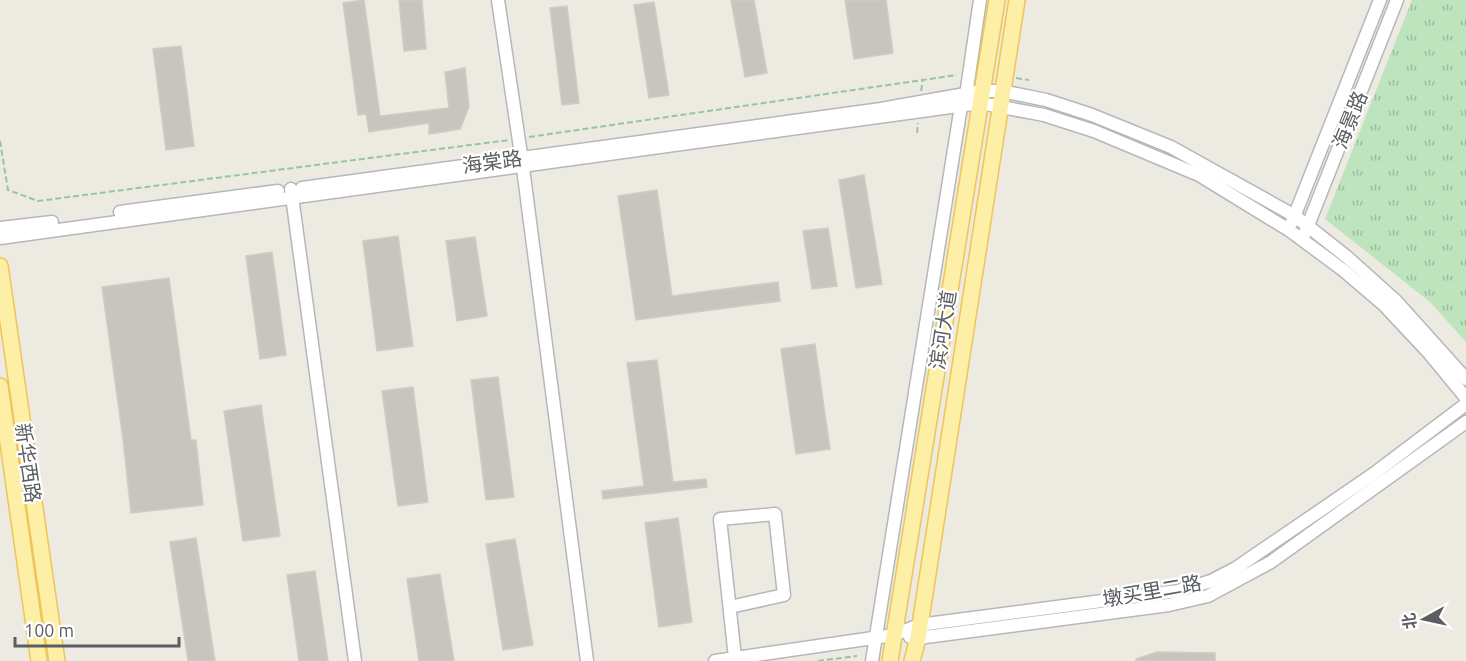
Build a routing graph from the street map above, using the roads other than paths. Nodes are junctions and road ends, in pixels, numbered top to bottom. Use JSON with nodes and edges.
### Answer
{"nodes":[{"id":1,"x":498,"y":0,"type":"edge"},
{"id":2,"x":980,"y":0,"type":"edge"},
{"id":3,"x":998,"y":0,"type":"edge"},
{"id":4,"x":1017,"y":0,"type":"edge"},
{"id":5,"x":1380,"y":0,"type":"edge"},
{"id":6,"x":1397,"y":0,"type":"edge"},
{"id":7,"x":1002,"y":91,"type":"junction"},
{"id":8,"x":981,"y":97,"type":"junction"},
{"id":9,"x":963,"y":101,"type":"junction"},
{"id":10,"x":523,"y":163,"type":"junction"},
{"id":11,"x":292,"y":194,"type":"junction"},
{"id":12,"x":1294,"y":216,"type":"junction"},
{"id":13,"x":1308,"y":226,"type":"junction"},
{"id":14,"x":0,"y":228,"type":"edge"},
{"id":15,"x":1289,"y":230,"type":"junction"},
{"id":16,"x":0,"y":238,"type":"edge"},
{"id":17,"x":1302,"y":240,"type":"junction"},
{"id":18,"x":0,"y":266,"type":"edge"},
{"id":19,"x":1466,"y":379,"type":"edge"},
{"id":20,"x":0,"y":386,"type":"edge"},
{"id":21,"x":1466,"y":398,"type":"edge"},
{"id":22,"x":1466,"y":405,"type":"edge"},
{"id":23,"x":1466,"y":423,"type":"edge"},
{"id":24,"x":730,"y":607,"type":"junction"},
{"id":25,"x":918,"y":632,"type":"junction"},
{"id":26,"x":894,"y":635,"type":"junction"},
{"id":27,"x":875,"y":638,"type":"junction"},
{"id":28,"x":735,"y":658,"type":"junction"},
{"id":29,"x":39,"y":661,"type":"edge"},
{"id":30,"x":57,"y":661,"type":"edge"},
{"id":31,"x":355,"y":661,"type":"edge"},
{"id":32,"x":587,"y":661,"type":"edge"},
{"id":33,"x":715,"y":661,"type":"edge"},
{"id":34,"x":872,"y":661,"type":"edge"},
{"id":35,"x":890,"y":661,"type":"edge"},
{"id":36,"x":912,"y":661,"type":"edge"}],
"edges":[{"from":1,"to":10,"type":"street"},
{"from":2,"to":9,"type":"street"},
{"from":3,"to":8,"type":"main road","name":"滨河大道"},
{"from":4,"to":7,"type":"main road","name":"滨河大道"},
{"from":5,"to":12,"type":"street","name":"海景路"},
{"from":6,"to":13,"type":"street","name":"海景路"},
{"from":7,"to":8,"type":"street","name":"海棠路"},
{"from":7,"to":12,"type":"street"},
{"from":7,"to":15,"type":"street"},
{"from":7,"to":25,"type":"main road","name":"滨河大道"},
{"from":8,"to":9,"type":"street","name":"海棠路"},
{"from":8,"to":26,"type":"main road","name":"滨河大道"},
{"from":9,"to":10,"type":"street","name":"海棠路"},
{"from":9,"to":27,"type":"street"},
{"from":10,"to":11,"type":"street","name":"海棠路"},
{"from":10,"to":32,"type":"street"},
{"from":11,"to":14,"type":"street","name":"海棠路"},
{"from":11,"to":16,"type":"street","name":"海棠路"},
{"from":11,"to":31,"type":"street"},
{"from":12,"to":13,"type":"street"},
{"from":12,"to":15,"type":"street","name":"海景路"},
{"from":13,"to":17,"type":"street","name":"海景路"},
{"from":13,"to":19,"type":"street"},
{"from":15,"to":17,"type":"street"},
{"from":17,"to":21,"type":"street"},
{"from":18,"to":30,"type":"main road","name":"新华西路"},
{"from":20,"to":29,"type":"main road","name":"新华西路"},
{"from":22,"to":25,"type":"street","name":"墩买里二路"},
{"from":23,"to":25,"type":"street","name":"墩买里二路"},
{"from":24,"to":24,"type":"street"},
{"from":24,"to":28,"type":"street"},
{"from":25,"to":26,"type":"street","name":"墩买里二路"},
{"from":25,"to":36,"type":"main road","name":"滨河大道"},
{"from":26,"to":27,"type":"street","name":"墩买里二路"},
{"from":26,"to":35,"type":"main road","name":"滨河大道"},
{"from":27,"to":28,"type":"street","name":"墩买里二路"},
{"from":27,"to":34,"type":"street"},
{"from":28,"to":33,"type":"street","name":"墩买里二路"}]}
